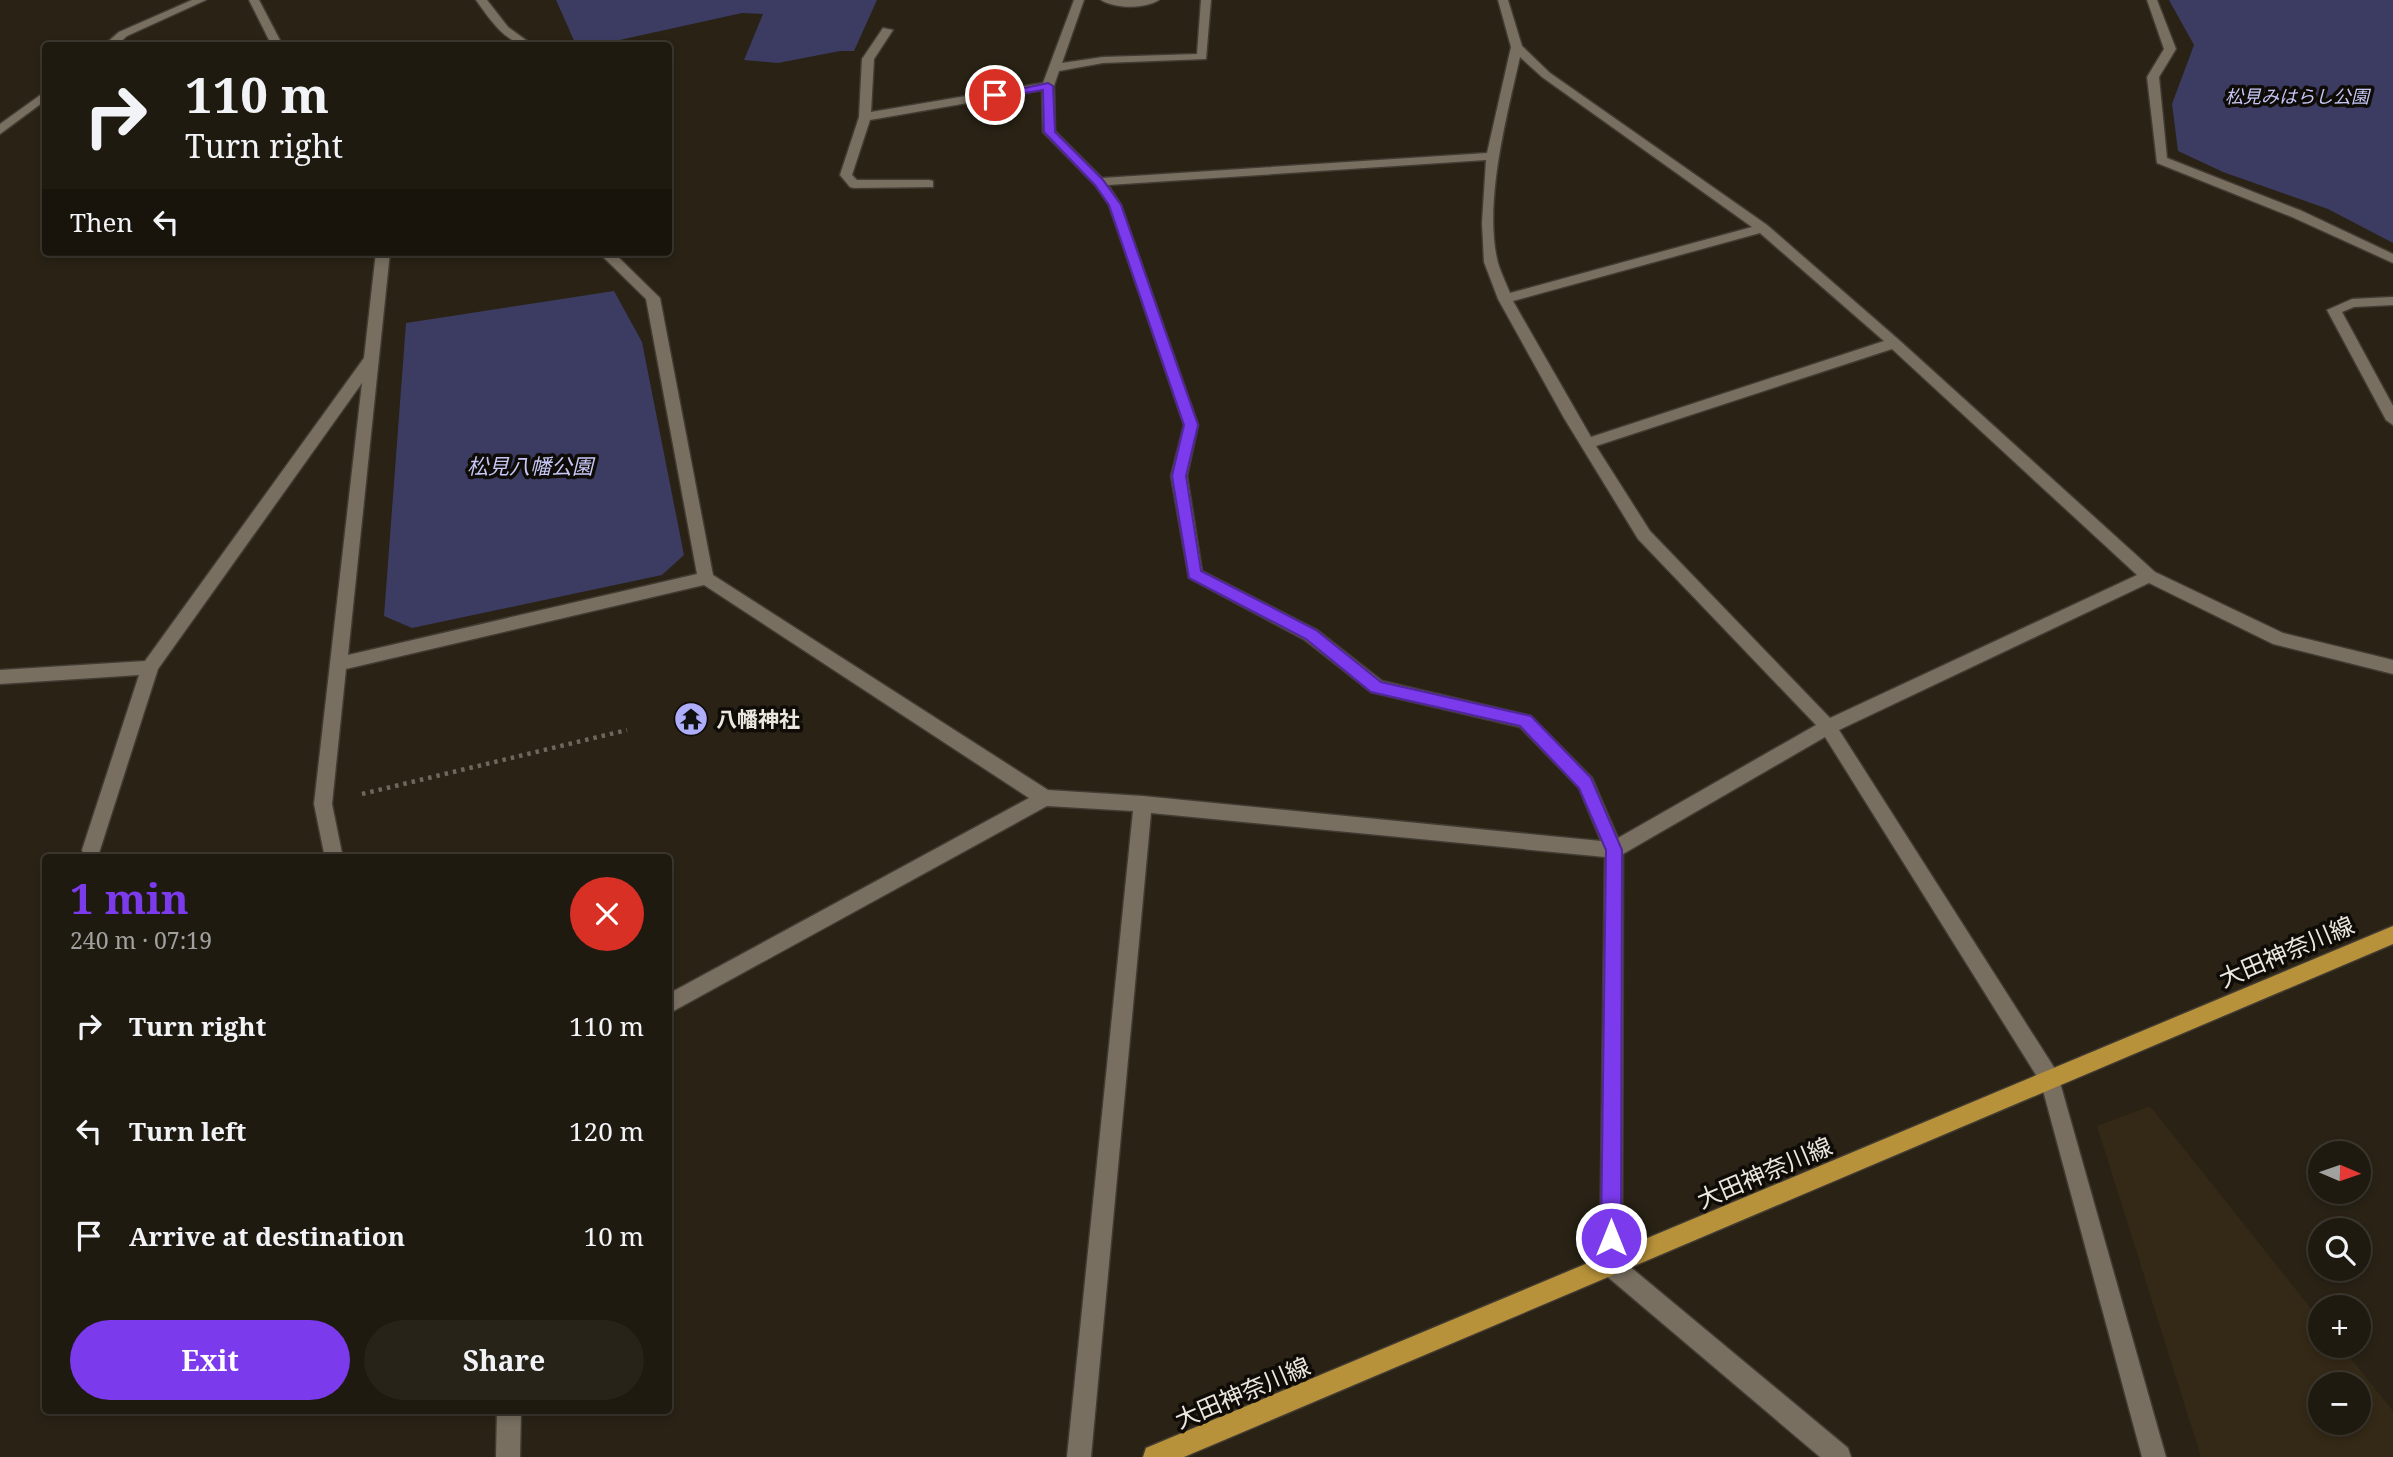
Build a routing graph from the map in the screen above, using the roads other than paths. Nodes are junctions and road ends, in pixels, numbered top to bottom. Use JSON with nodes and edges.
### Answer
{"nodes":[{"id":1,"x":201,"y":0,"type":"edge"},
{"id":2,"x":254,"y":0,"type":"edge"},
{"id":3,"x":481,"y":0,"type":"edge"},
{"id":4,"x":1079,"y":0,"type":"edge"},
{"id":5,"x":1106,"y":0,"type":"edge"},
{"id":6,"x":1154,"y":0,"type":"edge"},
{"id":7,"x":1206,"y":0,"type":"edge"},
{"id":8,"x":1503,"y":0,"type":"edge"},
{"id":9,"x":2152,"y":0,"type":"edge"},
{"id":10,"x":887,"y":30,"type":"dead end"},
{"id":11,"x":113,"y":42,"type":"edge"},
{"id":12,"x":276,"y":42,"type":"edge"},
{"id":13,"x":523,"y":42,"type":"edge"},
{"id":14,"x":1517,"y":47,"type":"junction"},
{"id":15,"x":1054,"y":68,"type":"junction"},
{"id":16,"x":1048,"y":86,"type":"junction"},
{"id":17,"x":42,"y":97,"type":"edge"},
{"id":18,"x":865,"y":117,"type":"junction"},
{"id":19,"x":0,"y":130,"type":"edge"},
{"id":20,"x":1492,"y":156,"type":"junction"},
{"id":21,"x":1099,"y":182,"type":"junction"},
{"id":22,"x":929,"y":184,"type":"dead end"},
{"id":23,"x":1762,"y":228,"type":"junction"},
{"id":24,"x":383,"y":256,"type":"edge"},
{"id":25,"x":609,"y":256,"type":"edge"},
{"id":26,"x":2393,"y":259,"type":"edge"},
{"id":27,"x":1505,"y":299,"type":"junction"},
{"id":28,"x":2393,"y":300,"type":"edge"},
{"id":29,"x":1894,"y":343,"type":"junction"},
{"id":30,"x":372,"y":358,"type":"junction"},
{"id":31,"x":2393,"y":420,"type":"edge"},
{"id":32,"x":1587,"y":444,"type":"junction"},
{"id":33,"x":2149,"y":576,"type":"junction"},
{"id":34,"x":706,"y":579,"type":"junction"},
{"id":35,"x":339,"y":664,"type":"junction"},
{"id":36,"x":150,"y":667,"type":"junction"},
{"id":37,"x":2393,"y":667,"type":"edge"},
{"id":38,"x":0,"y":677,"type":"edge"},
{"id":39,"x":1828,"y":727,"type":"junction"},
{"id":40,"x":1045,"y":798,"type":"junction"},
{"id":41,"x":1143,"y":804,"type":"junction"},
{"id":42,"x":91,"y":850,"type":"dead end"},
{"id":43,"x":1614,"y":850,"type":"junction"},
{"id":44,"x":333,"y":854,"type":"edge"},
{"id":45,"x":2393,"y":935,"type":"edge"},
{"id":46,"x":672,"y":1003,"type":"edge"},
{"id":47,"x":2050,"y":1079,"type":"junction"},
{"id":48,"x":1611,"y":1265,"type":"junction"},
{"id":49,"x":509,"y":1414,"type":"edge"},
{"id":50,"x":508,"y":1457,"type":"edge"},
{"id":51,"x":1079,"y":1457,"type":"edge"},
{"id":52,"x":1155,"y":1457,"type":"edge"},
{"id":53,"x":1839,"y":1457,"type":"edge"},
{"id":54,"x":2154,"y":1457,"type":"edge"}],
"edges":[{"from":1,"to":11,"type":"street"},
{"from":2,"to":12,"type":"street"},
{"from":3,"to":13,"type":"street"},
{"from":4,"to":15,"type":"street"},
{"from":5,"to":6,"type":"street"},
{"from":7,"to":15,"type":"street"},
{"from":8,"to":14,"type":"street"},
{"from":9,"to":26,"type":"street"},
{"from":10,"to":18,"type":"street"},
{"from":14,"to":20,"type":"street"},
{"from":14,"to":23,"type":"street"},
{"from":15,"to":16,"type":"street"},
{"from":16,"to":18,"type":"street"},
{"from":16,"to":21,"type":"street"},
{"from":17,"to":19,"type":"street"},
{"from":18,"to":22,"type":"street"},
{"from":20,"to":21,"type":"street"},
{"from":20,"to":27,"type":"street"},
{"from":21,"to":43,"type":"street"},
{"from":23,"to":27,"type":"street"},
{"from":23,"to":29,"type":"street"},
{"from":24,"to":30,"type":"street"},
{"from":25,"to":34,"type":"street"},
{"from":27,"to":32,"type":"street"},
{"from":28,"to":31,"type":"street"},
{"from":29,"to":32,"type":"street"},
{"from":29,"to":33,"type":"street"},
{"from":30,"to":35,"type":"street"},
{"from":30,"to":36,"type":"street"},
{"from":32,"to":39,"type":"street"},
{"from":33,"to":37,"type":"street"},
{"from":33,"to":39,"type":"street"},
{"from":34,"to":35,"type":"street"},
{"from":34,"to":40,"type":"street"},
{"from":35,"to":44,"type":"street"},
{"from":36,"to":38,"type":"street"},
{"from":36,"to":42,"type":"street"},
{"from":39,"to":43,"type":"street"},
{"from":39,"to":47,"type":"street"},
{"from":40,"to":41,"type":"street"},
{"from":40,"to":46,"type":"street"},
{"from":41,"to":43,"type":"street"},
{"from":41,"to":51,"type":"street"},
{"from":43,"to":48,"type":"street"},
{"from":45,"to":47,"type":"main road","name":"大田神奈川線"},
{"from":47,"to":48,"type":"main road","name":"大田神奈川線"},
{"from":47,"to":54,"type":"street"},
{"from":48,"to":52,"type":"main road","name":"大田神奈川線"},
{"from":48,"to":53,"type":"street"},
{"from":49,"to":50,"type":"street"}]}
